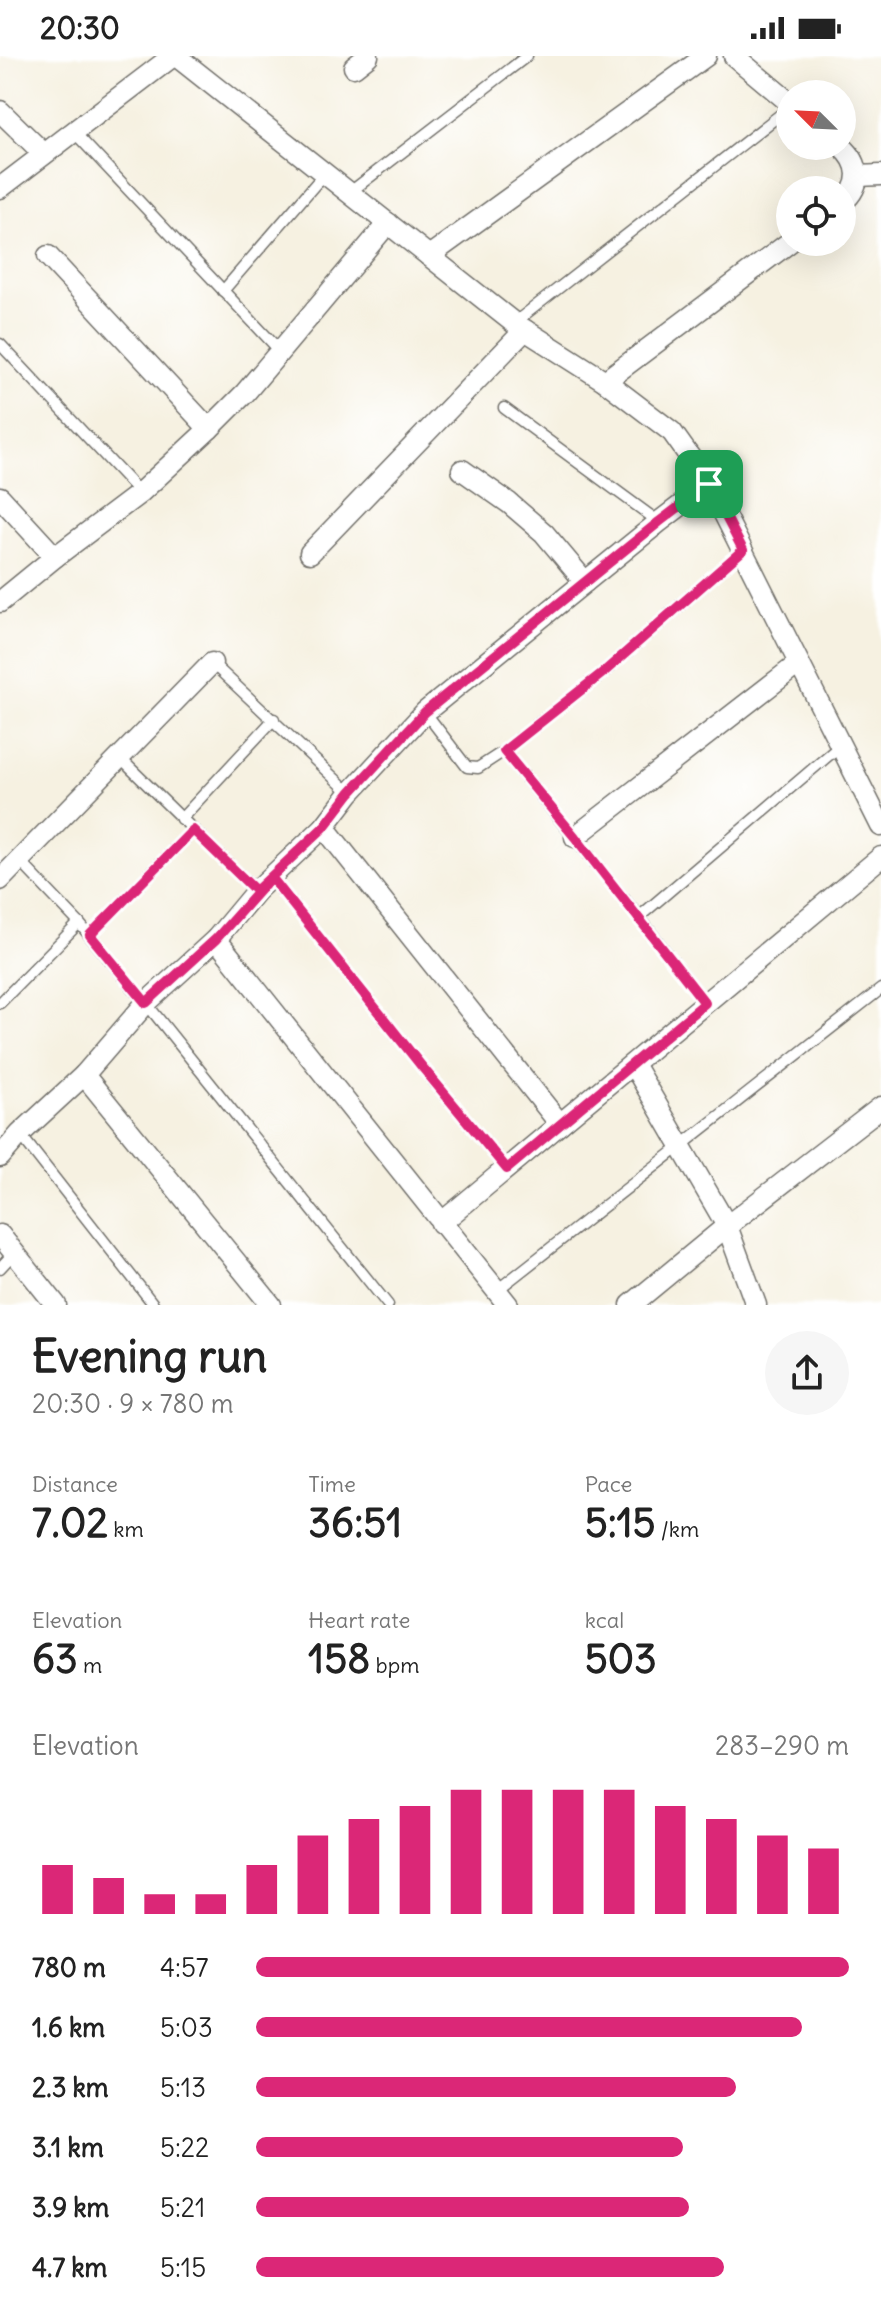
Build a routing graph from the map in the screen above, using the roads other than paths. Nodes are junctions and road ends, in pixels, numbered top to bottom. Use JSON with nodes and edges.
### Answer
{"nodes":[{"id":1,"x":174,"y":56,"type":"edge"},
{"id":2,"x":527,"y":56,"type":"edge"},
{"id":3,"x":706,"y":56,"type":"edge"},
{"id":4,"x":734,"y":56,"type":"edge"},
{"id":5,"x":776,"y":93,"type":"edge"},
{"id":6,"x":0,"y":111,"type":"edge"},
{"id":7,"x":776,"y":116,"type":"edge"},
{"id":8,"x":74,"y":132,"type":"junction"},
{"id":9,"x":44,"y":154,"type":"junction"},
{"id":10,"x":853,"y":160,"type":"edge"},
{"id":11,"x":325,"y":173,"type":"junction"},
{"id":12,"x":881,"y":175,"type":"edge"},
{"id":13,"x":858,"y":176,"type":"junction"},
{"id":14,"x":856,"y":185,"type":"edge"},
{"id":15,"x":0,"y":188,"type":"edge"},
{"id":16,"x":349,"y":193,"type":"junction"},
{"id":17,"x":388,"y":223,"type":"junction"},
{"id":18,"x":776,"y":253,"type":"edge"},
{"id":19,"x":48,"y":256,"type":"dead end"},
{"id":20,"x":429,"y":256,"type":"junction"},
{"id":21,"x":223,"y":291,"type":"junction"},
{"id":22,"x":519,"y":326,"type":"junction"},
{"id":23,"x":0,"y":344,"type":"edge"},
{"id":24,"x":280,"y":351,"type":"junction"},
{"id":25,"x":605,"y":381,"type":"junction"},
{"id":26,"x":504,"y":408,"type":"dead end"},
{"id":27,"x":209,"y":429,"type":"junction"},
{"id":28,"x":462,"y":470,"type":"dead end"},
{"id":29,"x":709,"y":484,"type":"junction"},
{"id":30,"x":140,"y":493,"type":"junction"},
{"id":31,"x":0,"y":497,"type":"edge"},
{"id":32,"x":659,"y":522,"type":"junction"},
{"id":33,"x":743,"y":550,"type":"junction"},
{"id":34,"x":310,"y":553,"type":"dead end"},
{"id":35,"x":55,"y":557,"type":"junction"},
{"id":36,"x":585,"y":582,"type":"junction"},
{"id":37,"x":0,"y":602,"type":"edge"},
{"id":38,"x":212,"y":663,"type":"joint"},
{"id":39,"x":798,"y":664,"type":"junction"},
{"id":40,"x":425,"y":712,"type":"junction"},
{"id":41,"x":274,"y":719,"type":"junction"},
{"id":42,"x":842,"y":744,"type":"junction"},
{"id":43,"x":504,"y":751,"type":"junction"},
{"id":44,"x":120,"y":758,"type":"junction"},
{"id":45,"x":350,"y":793,"type":"junction"},
{"id":46,"x":181,"y":819,"type":"junction"},
{"id":47,"x":881,"y":826,"type":"edge"},
{"id":48,"x":324,"y":827,"type":"junction"},
{"id":49,"x":193,"y":830,"type":"junction"},
{"id":50,"x":575,"y":837,"type":"junction"},
{"id":51,"x":881,"y":857,"type":"edge"},
{"id":52,"x":19,"y":860,"type":"junction"},
{"id":53,"x":0,"y":880,"type":"edge"},
{"id":54,"x":264,"y":884,"type":"junction"},
{"id":55,"x":639,"y":917,"type":"junction"},
{"id":56,"x":79,"y":923,"type":"junction"},
{"id":57,"x":90,"y":935,"type":"junction"},
{"id":58,"x":216,"y":939,"type":"junction"},
{"id":59,"x":881,"y":989,"type":"edge"},
{"id":60,"x":0,"y":1003,"type":"edge"},
{"id":61,"x":146,"y":1003,"type":"junction"},
{"id":62,"x":705,"y":1003,"type":"junction"},
{"id":63,"x":633,"y":1064,"type":"junction"},
{"id":64,"x":84,"y":1075,"type":"junction"},
{"id":65,"x":881,"y":1107,"type":"edge"},
{"id":66,"x":560,"y":1124,"type":"junction"},
{"id":67,"x":7,"y":1144,"type":"edge"},
{"id":68,"x":681,"y":1147,"type":"junction"},
{"id":69,"x":507,"y":1169,"type":"junction"},
{"id":70,"x":441,"y":1223,"type":"junction"},
{"id":71,"x":727,"y":1226,"type":"junction"},
{"id":72,"x":0,"y":1235,"type":"edge"},
{"id":73,"x":6,"y":1261,"type":"edge"},
{"id":74,"x":502,"y":1298,"type":"edge"},
{"id":75,"x":56,"y":1305,"type":"edge"},
{"id":76,"x":154,"y":1305,"type":"edge"},
{"id":77,"x":271,"y":1305,"type":"edge"},
{"id":78,"x":388,"y":1305,"type":"edge"},
{"id":79,"x":631,"y":1305,"type":"edge"},
{"id":80,"x":756,"y":1305,"type":"edge"}],
"edges":[{"from":1,"to":8,"type":"street"},
{"from":1,"to":11,"type":"street"},
{"from":2,"to":16,"type":"lane"},
{"from":3,"to":20,"type":"street"},
{"from":4,"to":5,"type":"street"},
{"from":6,"to":9,"type":"street"},
{"from":7,"to":22,"type":"lane"},
{"from":8,"to":9,"type":"street"},
{"from":8,"to":21,"type":"lane"},
{"from":9,"to":15,"type":"street"},
{"from":10,"to":13,"type":"street"},
{"from":11,"to":16,"type":"street"},
{"from":11,"to":21,"type":"lane"},
{"from":12,"to":13,"type":"street"},
{"from":13,"to":14,"type":"street"},
{"from":16,"to":17,"type":"street"},
{"from":17,"to":20,"type":"street"},
{"from":17,"to":24,"type":"street"},
{"from":18,"to":25,"type":"street"},
{"from":19,"to":27,"type":"street"},
{"from":20,"to":22,"type":"street"},
{"from":21,"to":24,"type":"lane"},
{"from":22,"to":25,"type":"street"},
{"from":22,"to":34,"type":"street"},
{"from":23,"to":30,"type":"lane"},
{"from":24,"to":27,"type":"street"},
{"from":25,"to":29,"type":"street"},
{"from":26,"to":32,"type":"lane"},
{"from":27,"to":30,"type":"street"},
{"from":28,"to":36,"type":"street"},
{"from":29,"to":32,"type":"street"},
{"from":29,"to":33,"type":"street"},
{"from":30,"to":35,"type":"street"},
{"from":31,"to":35,"type":"street"},
{"from":32,"to":36,"type":"street"},
{"from":33,"to":39,"type":"street"},
{"from":33,"to":43,"type":"lane"},
{"from":35,"to":37,"type":"street"},
{"from":36,"to":40,"type":"street"},
{"from":38,"to":41,"type":"lane"},
{"from":38,"to":44,"type":"street"},
{"from":39,"to":42,"type":"street"},
{"from":39,"to":50,"type":"street"},
{"from":40,"to":43,"type":"lane"},
{"from":40,"to":45,"type":"street"},
{"from":41,"to":45,"type":"lane"},
{"from":41,"to":46,"type":"lane"},
{"from":42,"to":47,"type":"street"},
{"from":42,"to":55,"type":"lane"},
{"from":43,"to":50,"type":"lane"},
{"from":44,"to":46,"type":"lane"},
{"from":44,"to":52,"type":"street"},
{"from":45,"to":48,"type":"street"},
{"from":46,"to":49,"type":"lane"},
{"from":48,"to":54,"type":"street"},
{"from":48,"to":66,"type":"street"},
{"from":49,"to":54,"type":"lane"},
{"from":49,"to":57,"type":"lane"},
{"from":50,"to":55,"type":"lane"},
{"from":51,"to":62,"type":"street"},
{"from":52,"to":53,"type":"street"},
{"from":52,"to":56,"type":"lane"},
{"from":54,"to":58,"type":"street"},
{"from":54,"to":69,"type":"lane"},
{"from":55,"to":62,"type":"lane"},
{"from":56,"to":57,"type":"lane"},
{"from":56,"to":60,"type":"lane"},
{"from":57,"to":61,"type":"lane"},
{"from":58,"to":61,"type":"street"},
{"from":58,"to":70,"type":"street"},
{"from":59,"to":68,"type":"lane"},
{"from":61,"to":64,"type":"street"},
{"from":61,"to":78,"type":"lane"},
{"from":62,"to":63,"type":"street"},
{"from":63,"to":66,"type":"street"},
{"from":63,"to":68,"type":"street"},
{"from":64,"to":67,"type":"street"},
{"from":64,"to":77,"type":"street"},
{"from":65,"to":71,"type":"street"},
{"from":66,"to":69,"type":"street"},
{"from":67,"to":76,"type":"lane"},
{"from":68,"to":71,"type":"street"},
{"from":68,"to":74,"type":"lane"},
{"from":69,"to":70,"type":"street"},
{"from":70,"to":74,"type":"street"},
{"from":71,"to":79,"type":"street"},
{"from":71,"to":80,"type":"street"},
{"from":72,"to":73,"type":"street"},
{"from":73,"to":75,"type":"street"}]}
